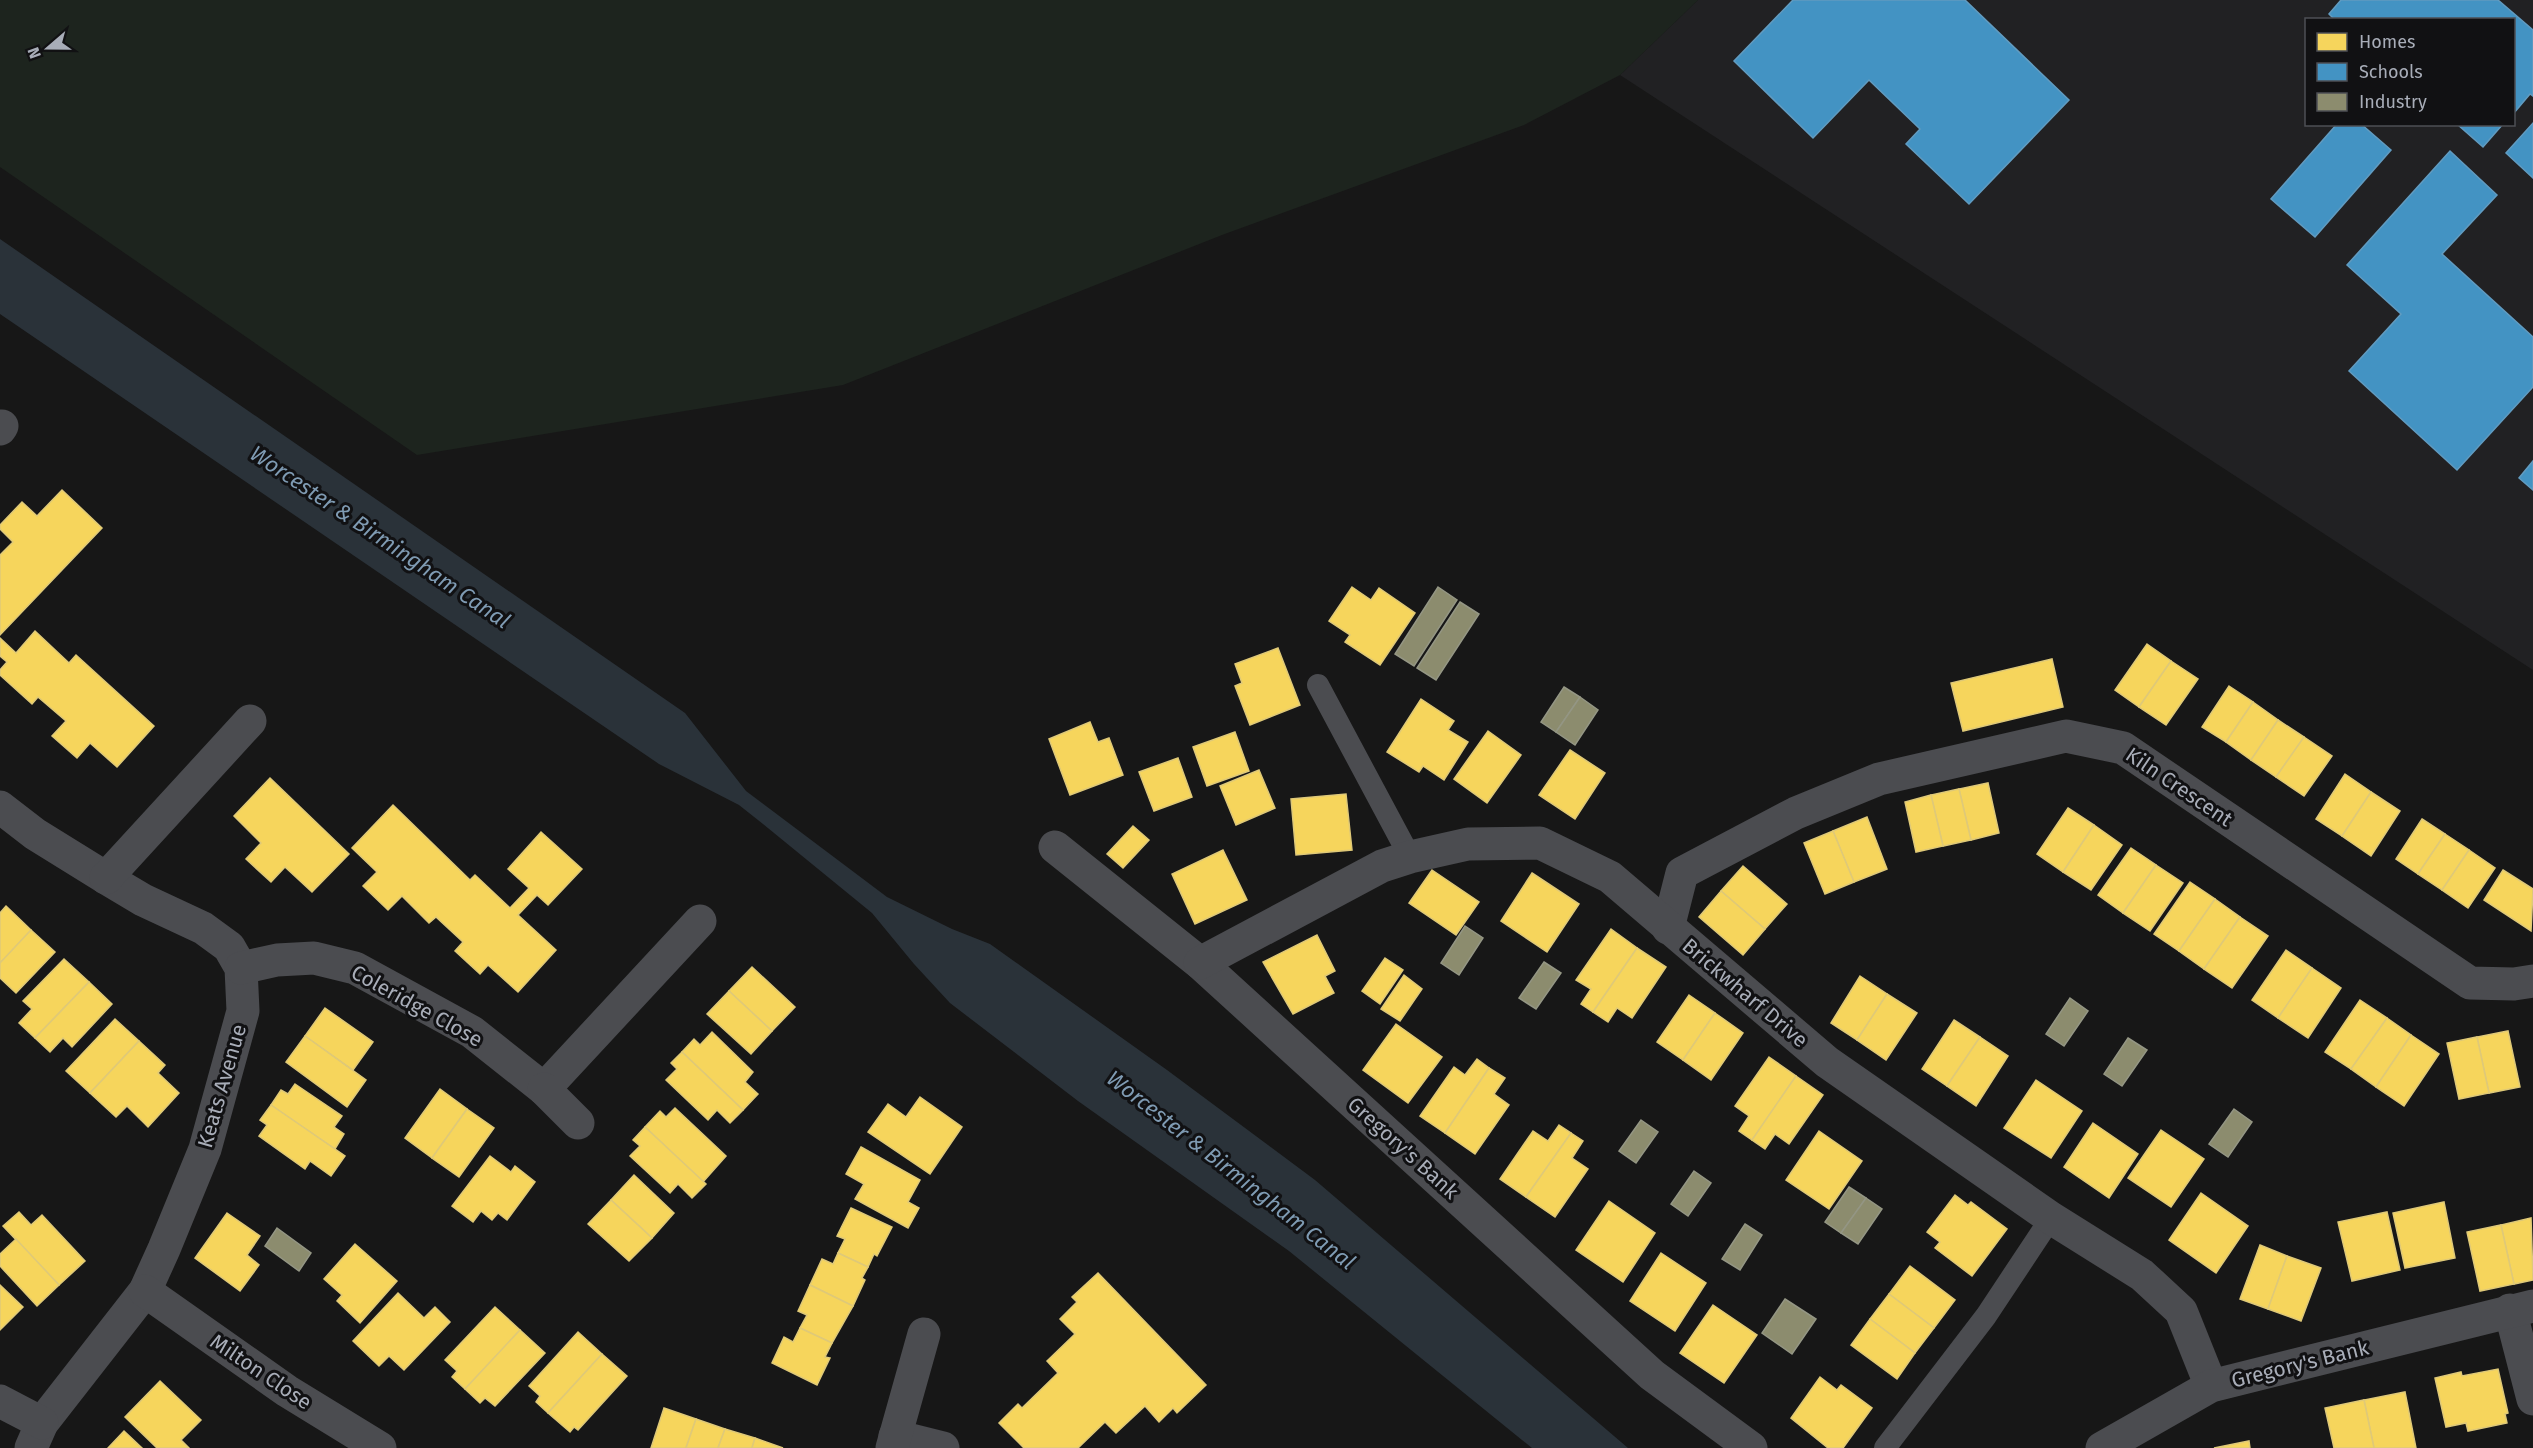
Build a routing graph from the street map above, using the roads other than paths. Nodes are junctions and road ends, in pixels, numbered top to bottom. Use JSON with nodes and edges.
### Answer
{"nodes":[{"id":1,"x":1318,"y":685,"type":"dead end"},
{"id":2,"x":250,"y":721,"type":"dead end"},
{"id":3,"x":0,"y":807,"type":"edge"},
{"id":4,"x":1055,"y":847,"type":"dead end"},
{"id":5,"x":1410,"y":856,"type":"junction"},
{"id":6,"x":106,"y":878,"type":"junction"},
{"id":7,"x":700,"y":921,"type":"dead end"},
{"id":8,"x":1668,"y":928,"type":"junction"},
{"id":9,"x":1200,"y":963,"type":"junction"},
{"id":10,"x":242,"y":968,"type":"junction"},
{"id":11,"x":2533,"y":981,"type":"edge"},
{"id":12,"x":544,"y":1089,"type":"junction"},
{"id":13,"x":578,"y":1123,"type":"dead end"},
{"id":14,"x":2051,"y":1218,"type":"junction"},
{"id":15,"x":145,"y":1291,"type":"junction"},
{"id":16,"x":2522,"y":1308,"type":"edge"},
{"id":17,"x":924,"y":1334,"type":"dead end"},
{"id":18,"x":2211,"y":1386,"type":"junction"},
{"id":19,"x":2533,"y":1400,"type":"edge"},
{"id":20,"x":0,"y":1401,"type":"edge"},
{"id":21,"x":36,"y":1436,"type":"edge"},
{"id":22,"x":893,"y":1442,"type":"edge"},
{"id":23,"x":2115,"y":1445,"type":"edge"},
{"id":24,"x":380,"y":1448,"type":"edge"},
{"id":25,"x":943,"y":1448,"type":"edge"},
{"id":26,"x":1751,"y":1448,"type":"edge"},
{"id":27,"x":1885,"y":1448,"type":"edge"}],
"edges":[{"from":1,"to":5,"type":"lane"},
{"from":2,"to":6,"type":"street"},
{"from":3,"to":6,"type":"street"},
{"from":4,"to":9,"type":"street","name":"Gregory's Bank"},
{"from":5,"to":8,"type":"street","name":"Brickwharf Drive"},
{"from":5,"to":9,"type":"street","name":"Brickwharf Drive"},
{"from":6,"to":10,"type":"street"},
{"from":7,"to":12,"type":"street"},
{"from":8,"to":11,"type":"street","name":"Kiln Crescent"},
{"from":8,"to":14,"type":"street","name":"Brickwharf Drive"},
{"from":9,"to":26,"type":"street","name":"Gregory's Bank"},
{"from":10,"to":12,"type":"street","name":"Coleridge Close"},
{"from":10,"to":15,"type":"street","name":"Keats Avenue"},
{"from":12,"to":13,"type":"street","name":"Coleridge Close"},
{"from":14,"to":18,"type":"street","name":"Brickwharf Drive"},
{"from":14,"to":27,"type":"lane"},
{"from":15,"to":21,"type":"street","name":"Keats Avenue"},
{"from":15,"to":24,"type":"street","name":"Milton Close"},
{"from":16,"to":18,"type":"street","name":"Gregory's Bank"},
{"from":16,"to":19,"type":"street","name":"Gregory's Bank"},
{"from":17,"to":22,"type":"street"},
{"from":18,"to":23,"type":"street","name":"Gregory's Bank"},
{"from":20,"to":21,"type":"street"},
{"from":22,"to":25,"type":"street"}]}
